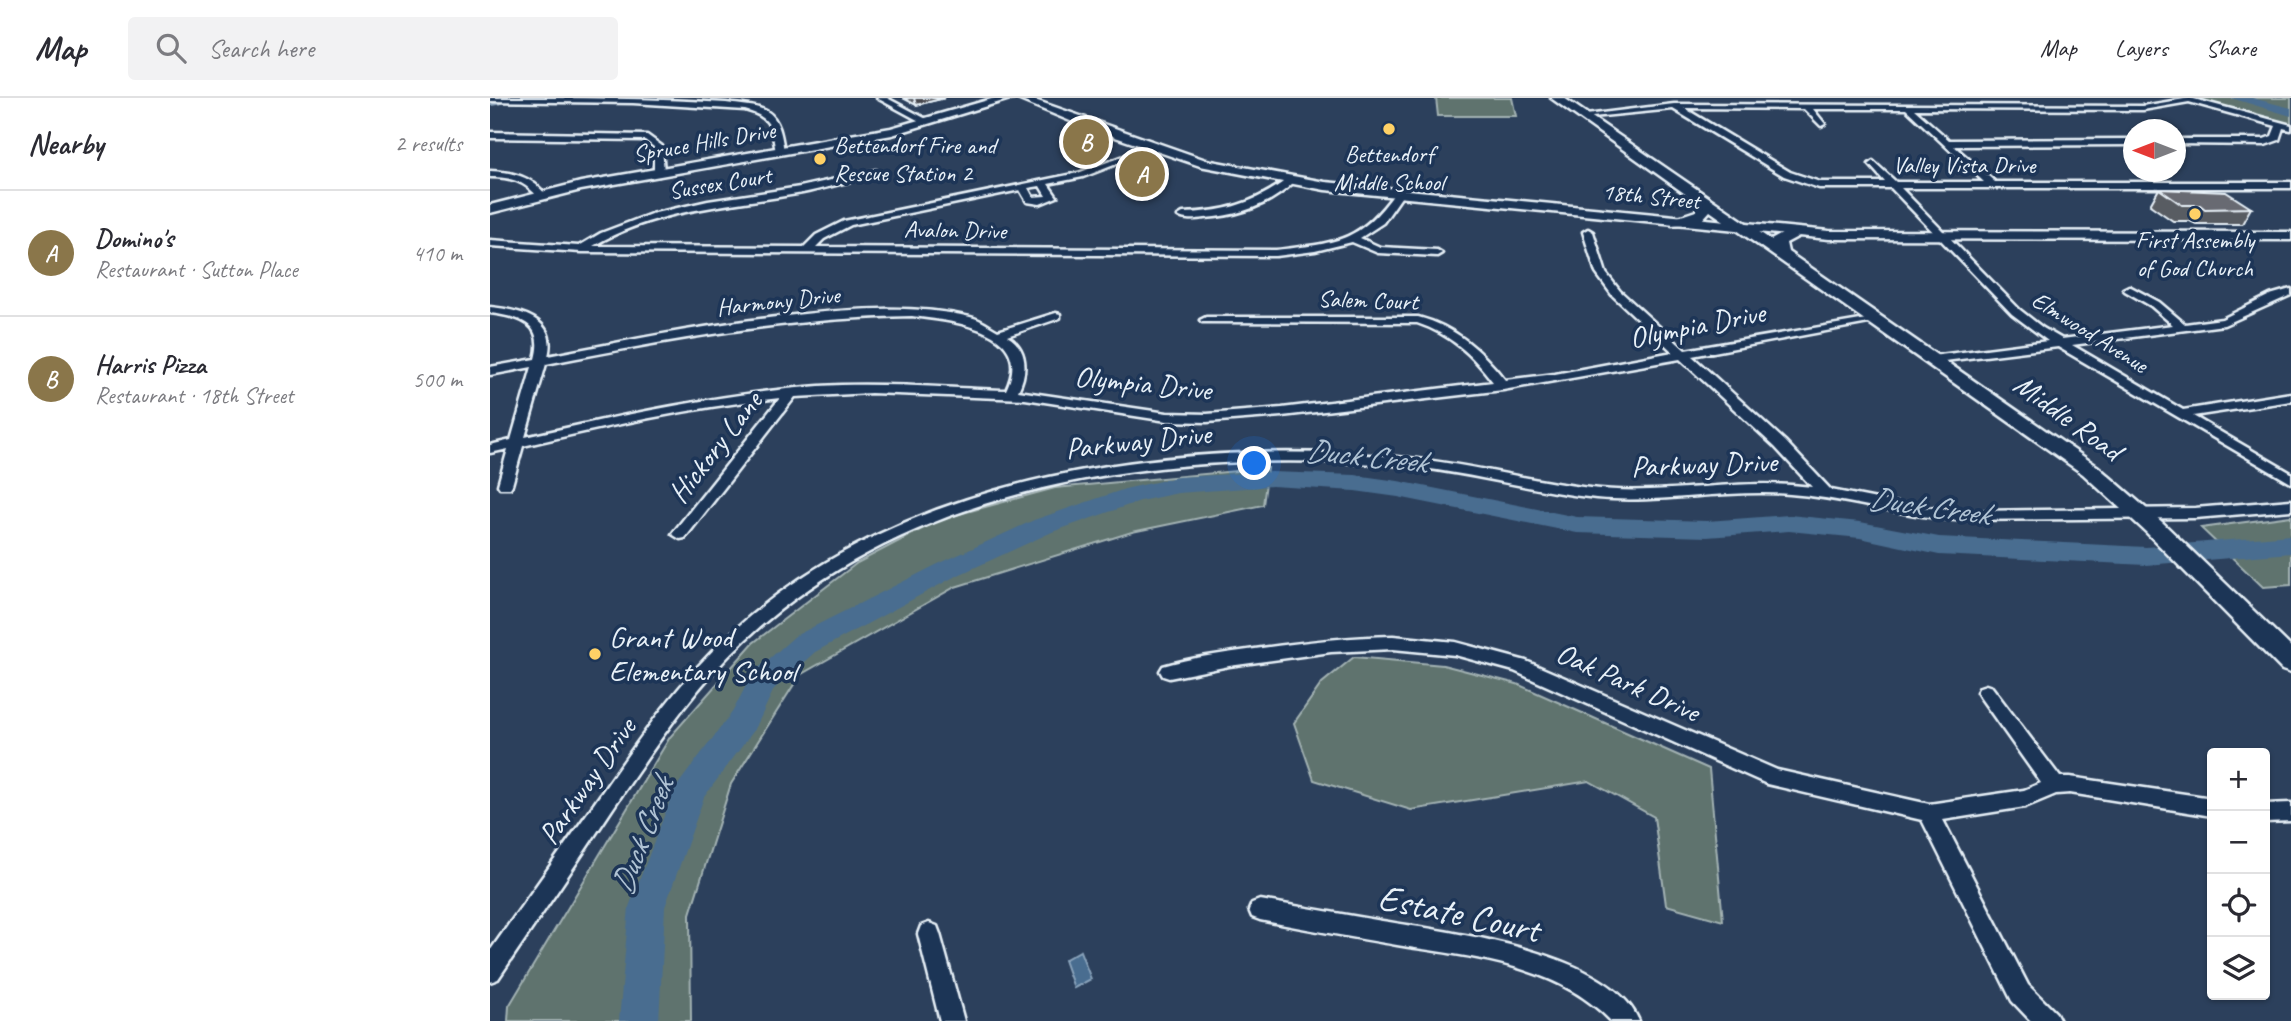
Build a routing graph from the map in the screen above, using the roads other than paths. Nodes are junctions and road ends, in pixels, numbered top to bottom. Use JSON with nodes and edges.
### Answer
{"nodes":[{"id":1,"x":881,"y":98,"type":"edge"},
{"id":2,"x":1007,"y":98,"type":"edge"},
{"id":3,"x":1020,"y":98,"type":"edge"},
{"id":4,"x":1557,"y":98,"type":"edge"},
{"id":5,"x":1659,"y":98,"type":"edge"},
{"id":6,"x":490,"y":99,"type":"edge"},
{"id":7,"x":1674,"y":106,"type":"junction"},
{"id":8,"x":1807,"y":107,"type":"junction"},
{"id":9,"x":1910,"y":110,"type":"junction"},
{"id":10,"x":1582,"y":116,"type":"junction"},
{"id":11,"x":928,"y":122,"type":"junction"},
{"id":12,"x":1821,"y":124,"type":"dead end"},
{"id":13,"x":2280,"y":126,"type":"junction"},
{"id":14,"x":2291,"y":128,"type":"edge"},
{"id":15,"x":490,"y":135,"type":"edge"},
{"id":16,"x":2123,"y":142,"type":"edge"},
{"id":17,"x":2186,"y":142,"type":"edge"},
{"id":18,"x":1947,"y":143,"type":"junction"},
{"id":19,"x":1154,"y":148,"type":"junction"},
{"id":20,"x":780,"y":151,"type":"junction"},
{"id":21,"x":1873,"y":164,"type":"dead end"},
{"id":22,"x":873,"y":172,"type":"dead end"},
{"id":23,"x":659,"y":173,"type":"junction"},
{"id":24,"x":490,"y":174,"type":"edge"},
{"id":25,"x":1290,"y":181,"type":"junction"},
{"id":26,"x":1042,"y":183,"type":"junction"},
{"id":27,"x":2291,"y":185,"type":"edge"},
{"id":28,"x":1893,"y":186,"type":"junction"},
{"id":29,"x":1994,"y":186,"type":"junction"},
{"id":30,"x":1023,"y":187,"type":"junction"},
{"id":31,"x":1399,"y":193,"type":"junction"},
{"id":32,"x":541,"y":195,"type":"junction"},
{"id":33,"x":1705,"y":203,"type":"junction"},
{"id":34,"x":490,"y":209,"type":"edge"},
{"id":35,"x":1183,"y":216,"type":"dead end"},
{"id":36,"x":1677,"y":222,"type":"junction"},
{"id":37,"x":1742,"y":228,"type":"junction"},
{"id":38,"x":1588,"y":232,"type":"dead end"},
{"id":39,"x":1794,"y":233,"type":"junction"},
{"id":40,"x":2291,"y":236,"type":"edge"},
{"id":41,"x":1944,"y":237,"type":"junction"},
{"id":42,"x":1351,"y":238,"type":"junction"},
{"id":43,"x":490,"y":243,"type":"edge"},
{"id":44,"x":581,"y":249,"type":"junction"},
{"id":45,"x":807,"y":250,"type":"junction"},
{"id":46,"x":1437,"y":253,"type":"dead end"},
{"id":47,"x":1781,"y":255,"type":"junction"},
{"id":48,"x":2129,"y":289,"type":"dead end"},
{"id":49,"x":2291,"y":292,"type":"edge"},
{"id":50,"x":490,"y":310,"type":"edge"},
{"id":51,"x":1056,"y":316,"type":"dead end"},
{"id":52,"x":1874,"y":319,"type":"junction"},
{"id":53,"x":1206,"y":320,"type":"dead end"},
{"id":54,"x":2182,"y":327,"type":"junction"},
{"id":55,"x":1001,"y":334,"type":"junction"},
{"id":56,"x":2060,"y":342,"type":"junction"},
{"id":57,"x":1683,"y":354,"type":"junction"},
{"id":58,"x":1932,"y":360,"type":"junction"},
{"id":59,"x":542,"y":361,"type":"junction"},
{"id":60,"x":490,"y":371,"type":"edge"},
{"id":61,"x":1503,"y":386,"type":"junction"},
{"id":62,"x":791,"y":393,"type":"junction"},
{"id":63,"x":1010,"y":394,"type":"junction"},
{"id":64,"x":2291,"y":397,"type":"edge"},
{"id":65,"x":2181,"y":414,"type":"junction"},
{"id":66,"x":518,"y":443,"type":"junction"},
{"id":67,"x":490,"y":449,"type":"edge"},
{"id":68,"x":2291,"y":479,"type":"edge"},
{"id":69,"x":505,"y":485,"type":"dead end"},
{"id":70,"x":1825,"y":492,"type":"junction"},
{"id":71,"x":2291,"y":505,"type":"edge"},
{"id":72,"x":2147,"y":520,"type":"junction"},
{"id":73,"x":680,"y":534,"type":"dead end"},
{"id":74,"x":2291,"y":663,"type":"edge"},
{"id":75,"x":1169,"y":671,"type":"dead end"},
{"id":76,"x":1986,"y":692,"type":"dead end"},
{"id":77,"x":2055,"y":786,"type":"junction"},
{"id":78,"x":2207,"y":806,"type":"edge"},
{"id":79,"x":2291,"y":812,"type":"edge"},
{"id":80,"x":1929,"y":813,"type":"junction"},
{"id":81,"x":2270,"y":813,"type":"edge"},
{"id":82,"x":1260,"y":911,"type":"dead end"},
{"id":83,"x":929,"y":934,"type":"dead end"},
{"id":84,"x":490,"y":971,"type":"edge"},
{"id":85,"x":952,"y":1021,"type":"edge"},
{"id":86,"x":1627,"y":1021,"type":"edge"},
{"id":87,"x":2048,"y":1021,"type":"edge"}],
"edges":[{"from":1,"to":11,"type":"street"},
{"from":2,"to":11,"type":"main road","name":"Spruce Hills Drive"},
{"from":3,"to":19,"type":"street","name":"18th Street"},
{"from":4,"to":10,"type":"main road","name":"Middle Road"},
{"from":5,"to":7,"type":"street","name":"Valley Vista Drive"},
{"from":6,"to":20,"type":"street"},
{"from":7,"to":8,"type":"street"},
{"from":7,"to":10,"type":"street"},
{"from":7,"to":28,"type":"street","name":"Valley Vista Drive"},
{"from":8,"to":9,"type":"street"},
{"from":8,"to":12,"type":"street"},
{"from":9,"to":13,"type":"street"},
{"from":9,"to":18,"type":"street"},
{"from":10,"to":33,"type":"main road","name":"Middle Road"},
{"from":11,"to":20,"type":"main road","name":"Spruce Hills Drive"},
{"from":13,"to":14,"type":"street"},
{"from":13,"to":17,"type":"street"},
{"from":15,"to":23,"type":"street"},
{"from":16,"to":18,"type":"street"},
{"from":18,"to":29,"type":"street"},
{"from":19,"to":25,"type":"street","name":"18th Street"},
{"from":19,"to":26,"type":"street"},
{"from":20,"to":23,"type":"main road","name":"Spruce Hills Drive"},
{"from":21,"to":28,"type":"street","name":"Elmwood Avenue"},
{"from":22,"to":44,"type":"street","name":"Sussex Court"},
{"from":23,"to":32,"type":"main road","name":"Spruce Hills Drive"},
{"from":24,"to":32,"type":"street"},
{"from":25,"to":31,"type":"street","name":"18th Street"},
{"from":25,"to":35,"type":"street"},
{"from":26,"to":30,"type":"street"},
{"from":26,"to":30,"type":"street"},
{"from":27,"to":29,"type":"street","name":"Valley Vista Drive"},
{"from":28,"to":29,"type":"street","name":"Valley Vista Drive"},
{"from":28,"to":41,"type":"street","name":"Elmwood Avenue"},
{"from":30,"to":45,"type":"street"},
{"from":31,"to":36,"type":"street","name":"18th Street"},
{"from":31,"to":42,"type":"street","name":"Avalon Drive"},
{"from":32,"to":34,"type":"main road","name":"Spruce Hills Drive"},
{"from":33,"to":36,"type":"main road"},
{"from":33,"to":37,"type":"main road","name":"Middle Road"},
{"from":36,"to":37,"type":"street","name":"18th Street"},
{"from":37,"to":39,"type":"street","name":"18th Street"},
{"from":37,"to":47,"type":"main road","name":"Middle Road"},
{"from":38,"to":57,"type":"street"},
{"from":39,"to":41,"type":"street","name":"18th Street"},
{"from":39,"to":47,"type":"main road"},
{"from":40,"to":41,"type":"street","name":"18th Street"},
{"from":41,"to":56,"type":"street","name":"Elmwood Avenue"},
{"from":42,"to":45,"type":"street","name":"Avalon Drive"},
{"from":42,"to":46,"type":"street"},
{"from":43,"to":44,"type":"street","name":"Avalon Drive"},
{"from":44,"to":45,"type":"street","name":"Avalon Drive"},
{"from":47,"to":52,"type":"main road","name":"Middle Road"},
{"from":48,"to":54,"type":"street"},
{"from":49,"to":54,"type":"street"},
{"from":50,"to":59,"type":"street"},
{"from":51,"to":55,"type":"street"},
{"from":52,"to":57,"type":"street","name":"Olympia Drive"},
{"from":52,"to":58,"type":"main road","name":"Middle Road"},
{"from":53,"to":61,"type":"street","name":"Salem Court"},
{"from":54,"to":56,"type":"street"},
{"from":55,"to":59,"type":"street","name":"Harmony Drive"},
{"from":55,"to":63,"type":"street"},
{"from":56,"to":58,"type":"street"},
{"from":56,"to":65,"type":"street","name":"Elmwood Avenue"},
{"from":57,"to":61,"type":"street","name":"Olympia Drive"},
{"from":57,"to":70,"type":"street"},
{"from":58,"to":72,"type":"main road","name":"Middle Road"},
{"from":59,"to":60,"type":"street","name":"Harmony Drive"},
{"from":59,"to":66,"type":"street"},
{"from":61,"to":63,"type":"street","name":"Olympia Drive"},
{"from":62,"to":63,"type":"street","name":"Olympia Drive"},
{"from":62,"to":66,"type":"street","name":"Olympia Drive"},
{"from":62,"to":73,"type":"street","name":"Hickory Lane"},
{"from":64,"to":65,"type":"street"},
{"from":65,"to":68,"type":"street","name":"Elmwood Avenue"},
{"from":66,"to":67,"type":"street","name":"Olympia Drive"},
{"from":66,"to":69,"type":"street"},
{"from":70,"to":72,"type":"street","name":"Parkway Drive"},
{"from":70,"to":84,"type":"street","name":"Parkway Drive"},
{"from":71,"to":72,"type":"street","name":"Parkway Drive"},
{"from":72,"to":74,"type":"main road","name":"Middle Road"},
{"from":75,"to":80,"type":"street","name":"Oak Park Drive"},
{"from":76,"to":77,"type":"street"},
{"from":77,"to":78,"type":"street","name":"Oak Park Drive"},
{"from":77,"to":80,"type":"street","name":"Oak Park Drive"},
{"from":79,"to":81,"type":"street"},
{"from":80,"to":87,"type":"street"},
{"from":82,"to":86,"type":"street","name":"Estate Court"},
{"from":83,"to":85,"type":"street"}]}
